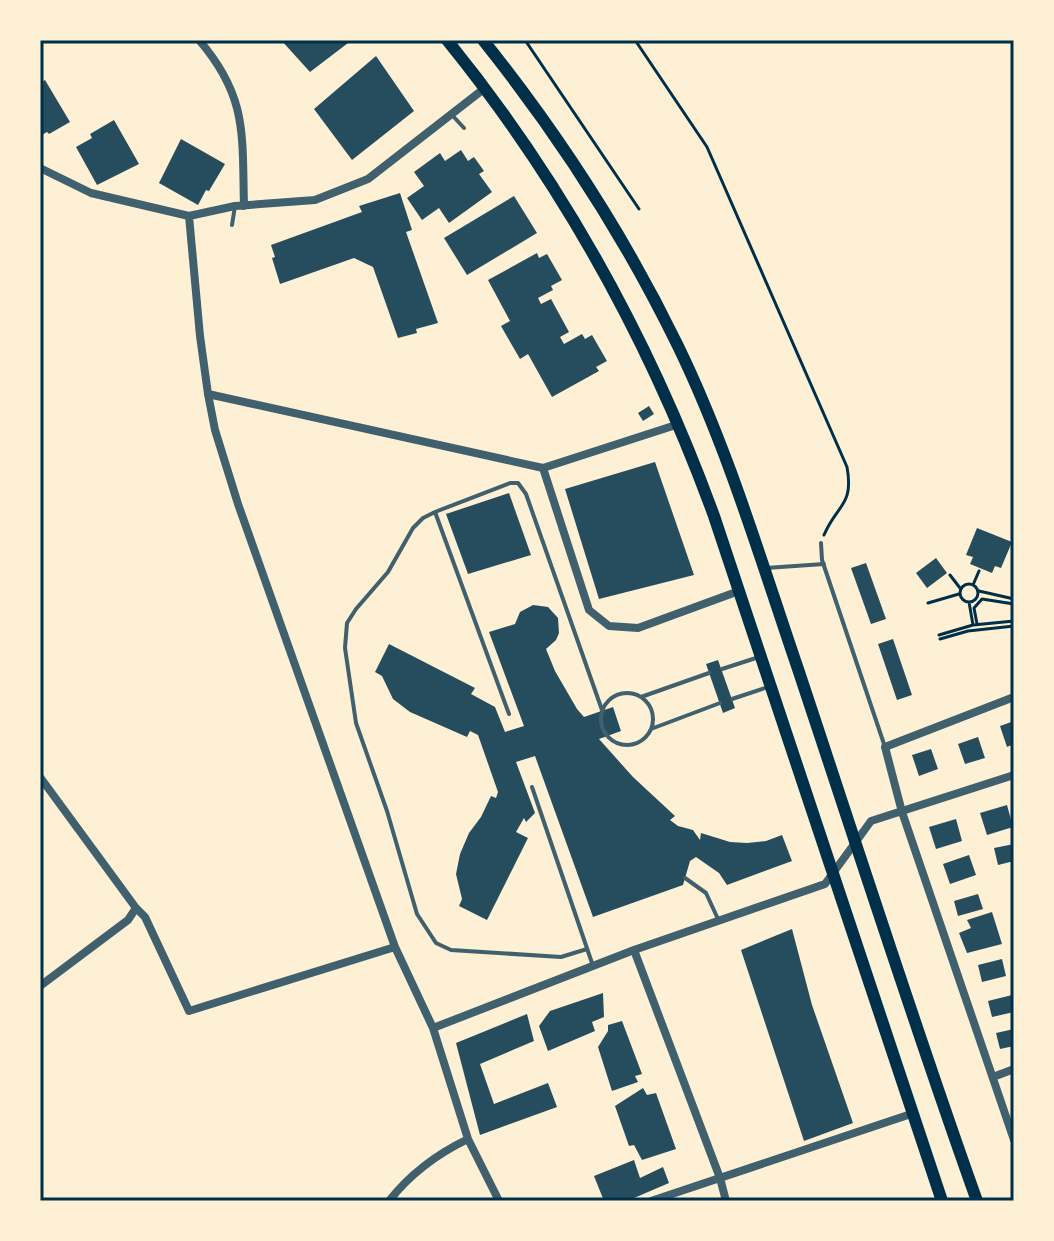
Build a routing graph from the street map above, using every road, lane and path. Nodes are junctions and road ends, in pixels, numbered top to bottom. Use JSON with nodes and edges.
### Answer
{"nodes":[{"id":1,"x":199,"y":40,"type":"edge"},
{"id":2,"x":447,"y":40,"type":"edge"},
{"id":3,"x":483,"y":40,"type":"edge"},
{"id":4,"x":525,"y":40,"type":"edge"},
{"id":5,"x":635,"y":40,"type":"edge"},
{"id":6,"x":485,"y":88,"type":"junction"},
{"id":7,"x":451,"y":114,"type":"junction"},
{"id":8,"x":464,"y":128,"type":"dead end"},
{"id":9,"x":40,"y":168,"type":"edge"},
{"id":10,"x":239,"y":206,"type":"junction"},
{"id":11,"x":639,"y":209,"type":"dead end"},
{"id":12,"x":189,"y":216,"type":"junction"},
{"id":13,"x":232,"y":225,"type":"dead end"},
{"id":14,"x":208,"y":394,"type":"junction"},
{"id":15,"x":679,"y":424,"type":"junction"},
{"id":16,"x":543,"y":468,"type":"junction"},
{"id":17,"x":435,"y":512,"type":"junction"},
{"id":18,"x":823,"y":543,"type":"joint"},
{"id":19,"x":824,"y":564,"type":"junction"},
{"id":20,"x":764,"y":568,"type":"junction"},
{"id":21,"x":979,"y":571,"type":"dead end"},
{"id":22,"x":950,"y":575,"type":"dead end"},
{"id":23,"x":973,"y":585,"type":"junction"},
{"id":24,"x":739,"y":591,"type":"junction"},
{"id":25,"x":977,"y":591,"type":"junction"},
{"id":26,"x":961,"y":592,"type":"junction"},
{"id":27,"x":969,"y":602,"type":"junction"},
{"id":28,"x":1014,"y":602,"type":"edge"},
{"id":29,"x":928,"y":603,"type":"dead end"},
{"id":30,"x":1014,"y":624,"type":"edge"},
{"id":31,"x":975,"y":625,"type":"junction"},
{"id":32,"x":761,"y":656,"type":"junction"},
{"id":33,"x":722,"y":669,"type":"dead end"},
{"id":34,"x":709,"y":673,"type":"dead end"},
{"id":35,"x":771,"y":686,"type":"junction"},
{"id":36,"x":641,"y":697,"type":"junction"},
{"id":37,"x":1014,"y":697,"type":"edge"},
{"id":38,"x":732,"y":699,"type":"dead end"},
{"id":39,"x":720,"y":703,"type":"dead end"},
{"id":40,"x":602,"y":710,"type":"junction"},
{"id":41,"x":509,"y":714,"type":"dead end"},
{"id":42,"x":651,"y":729,"type":"junction"},
{"id":43,"x":885,"y":747,"type":"junction"},
{"id":44,"x":1014,"y":775,"type":"edge"},
{"id":45,"x":40,"y":777,"type":"edge"},
{"id":46,"x":532,"y":787,"type":"dead end"},
{"id":47,"x":902,"y":812,"type":"junction"},
{"id":48,"x":856,"y":843,"type":"junction"},
{"id":49,"x":834,"y":875,"type":"junction"},
{"id":50,"x":685,"y":878,"type":"dead end"},
{"id":51,"x":136,"y":908,"type":"junction"},
{"id":52,"x":719,"y":921,"type":"junction"},
{"id":53,"x":395,"y":947,"type":"junction"},
{"id":54,"x":587,"y":949,"type":"junction"},
{"id":55,"x":634,"y":950,"type":"junction"},
{"id":56,"x":593,"y":966,"type":"junction"},
{"id":57,"x":40,"y":986,"type":"edge"},
{"id":58,"x":433,"y":1028,"type":"junction"},
{"id":59,"x":1014,"y":1069,"type":"edge"},
{"id":60,"x":993,"y":1077,"type":"junction"},
{"id":61,"x":914,"y":1113,"type":"junction"},
{"id":62,"x":468,"y":1139,"type":"junction"},
{"id":63,"x":1014,"y":1140,"type":"edge"},
{"id":64,"x":720,"y":1178,"type":"junction"},
{"id":65,"x":389,"y":1201,"type":"edge"},
{"id":66,"x":499,"y":1201,"type":"edge"},
{"id":67,"x":651,"y":1201,"type":"edge"},
{"id":68,"x":726,"y":1201,"type":"edge"},
{"id":69,"x":942,"y":1201,"type":"edge"},
{"id":70,"x":977,"y":1201,"type":"edge"}],
"edges":[{"from":1,"to":10,"type":"street"},
{"from":2,"to":6,"type":"main road"},
{"from":3,"to":20,"type":"main road"},
{"from":4,"to":11,"type":"path"},
{"from":5,"to":18,"type":"path"},
{"from":6,"to":7,"type":"street"},
{"from":6,"to":15,"type":"main road"},
{"from":7,"to":8,"type":"lane"},
{"from":7,"to":10,"type":"street"},
{"from":9,"to":12,"type":"street"},
{"from":10,"to":12,"type":"street"},
{"from":10,"to":13,"type":"lane"},
{"from":12,"to":14,"type":"street"},
{"from":14,"to":16,"type":"street"},
{"from":14,"to":53,"type":"street"},
{"from":15,"to":16,"type":"street"},
{"from":15,"to":24,"type":"main road"},
{"from":16,"to":24,"type":"street"},
{"from":17,"to":40,"type":"lane"},
{"from":17,"to":41,"type":"lane"},
{"from":17,"to":54,"type":"lane"},
{"from":18,"to":19,"type":"lane"},
{"from":19,"to":20,"type":"lane"},
{"from":19,"to":43,"type":"lane"},
{"from":20,"to":48,"type":"main road"},
{"from":21,"to":23,"type":"path"},
{"from":22,"to":26,"type":"path"},
{"from":23,"to":25,"type":"path"},
{"from":23,"to":26,"type":"path"},
{"from":24,"to":32,"type":"main road"},
{"from":25,"to":27,"type":"path"},
{"from":25,"to":28,"type":"path"},
{"from":26,"to":27,"type":"path"},
{"from":26,"to":29,"type":"path"},
{"from":27,"to":31,"type":"path"},
{"from":28,"to":31,"type":"path"},
{"from":30,"to":31,"type":"path"},
{"from":30,"to":31,"type":"path"},
{"from":32,"to":33,"type":"lane"},
{"from":32,"to":35,"type":"main road"},
{"from":34,"to":36,"type":"lane"},
{"from":35,"to":38,"type":"lane"},
{"from":35,"to":49,"type":"main road"},
{"from":36,"to":40,"type":"lane"},
{"from":36,"to":42,"type":"lane"},
{"from":37,"to":43,"type":"street"},
{"from":39,"to":42,"type":"lane"},
{"from":40,"to":42,"type":"lane"},
{"from":43,"to":47,"type":"street"},
{"from":44,"to":47,"type":"street"},
{"from":45,"to":51,"type":"street"},
{"from":46,"to":54,"type":"lane"},
{"from":47,"to":48,"type":"street"},
{"from":47,"to":60,"type":"street"},
{"from":48,"to":49,"type":"street"},
{"from":48,"to":70,"type":"main road"},
{"from":49,"to":52,"type":"street"},
{"from":49,"to":61,"type":"main road"},
{"from":50,"to":52,"type":"lane"},
{"from":51,"to":53,"type":"street"},
{"from":51,"to":57,"type":"street"},
{"from":52,"to":55,"type":"street"},
{"from":53,"to":58,"type":"street"},
{"from":54,"to":56,"type":"lane"},
{"from":55,"to":56,"type":"street"},
{"from":55,"to":64,"type":"street"},
{"from":56,"to":58,"type":"street"},
{"from":58,"to":62,"type":"street"},
{"from":59,"to":60,"type":"street"},
{"from":60,"to":63,"type":"street"},
{"from":61,"to":64,"type":"street"},
{"from":61,"to":69,"type":"main road"},
{"from":62,"to":65,"type":"street"},
{"from":62,"to":66,"type":"street"},
{"from":64,"to":67,"type":"street"},
{"from":64,"to":68,"type":"street"}]}
